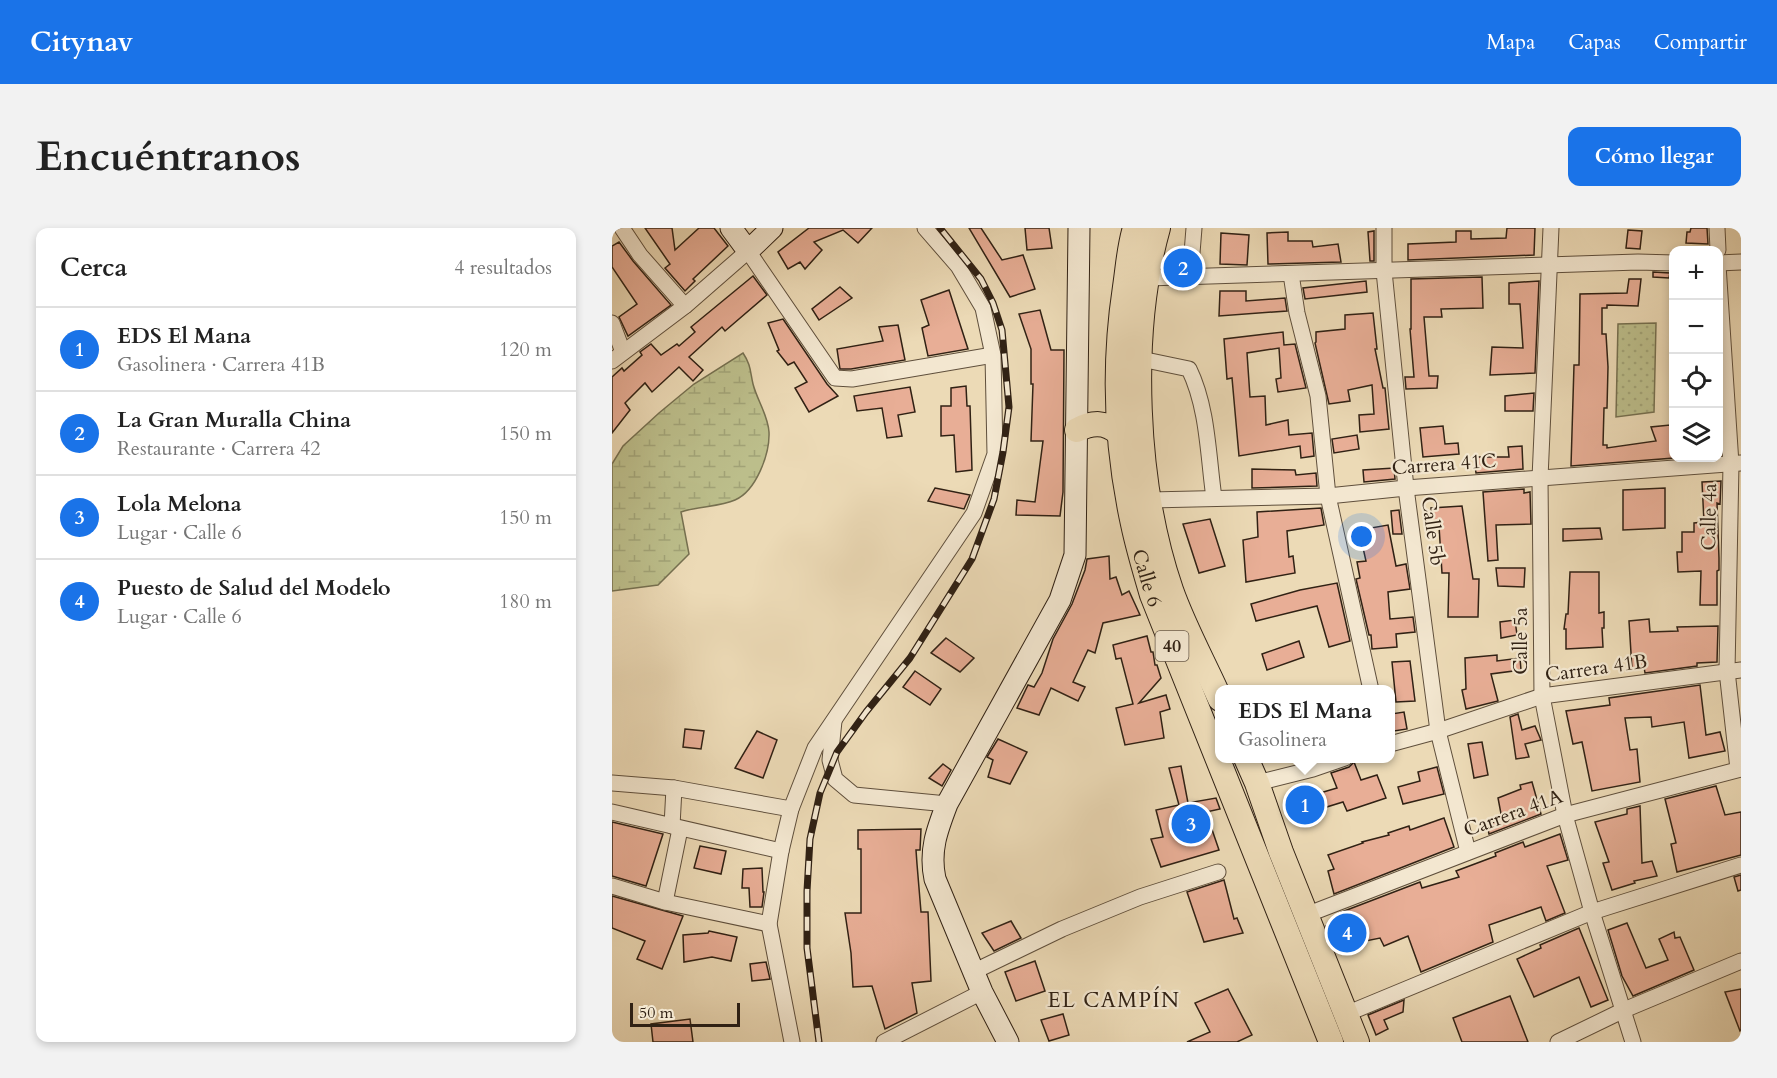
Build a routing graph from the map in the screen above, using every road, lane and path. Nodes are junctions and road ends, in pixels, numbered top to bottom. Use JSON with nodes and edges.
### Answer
{"nodes":[{"id":1,"x":622,"y":228,"type":"edge"},
{"id":2,"x":731,"y":228,"type":"edge"},
{"id":3,"x":771,"y":228,"type":"edge"},
{"id":4,"x":925,"y":228,"type":"edge"},
{"id":5,"x":1079,"y":228,"type":"edge"},
{"id":6,"x":1135,"y":228,"type":"edge"},
{"id":7,"x":1158,"y":228,"type":"edge"},
{"id":8,"x":1194,"y":228,"type":"edge"},
{"id":9,"x":1384,"y":228,"type":"edge"},
{"id":10,"x":1551,"y":228,"type":"edge"},
{"id":11,"x":1717,"y":228,"type":"edge"},
{"id":12,"x":1718,"y":246,"type":"edge"},
{"id":13,"x":748,"y":250,"type":"junction"},
{"id":14,"x":1741,"y":262,"type":"edge"},
{"id":15,"x":1669,"y":263,"type":"edge"},
{"id":16,"x":1723,"y":264,"type":"edge"},
{"id":17,"x":1550,"y":265,"type":"junction"},
{"id":18,"x":1384,"y":271,"type":"junction"},
{"id":19,"x":1292,"y":274,"type":"junction"},
{"id":20,"x":1148,"y":278,"type":"junction"},
{"id":21,"x":1190,"y":278,"type":"junction"},
{"id":22,"x":1722,"y":300,"type":"edge"},
{"id":23,"x":685,"y":306,"type":"junction"},
{"id":24,"x":612,"y":323,"type":"edge"},
{"id":25,"x":993,"y":355,"type":"junction"},
{"id":26,"x":617,"y":356,"type":"edge"},
{"id":27,"x":1141,"y":359,"type":"junction"},
{"id":28,"x":1077,"y":430,"type":"junction"},
{"id":29,"x":1119,"y":434,"type":"junction"},
{"id":30,"x":1736,"y":464,"type":"edge"},
{"id":31,"x":1540,"y":478,"type":"junction"},
{"id":32,"x":1406,"y":488,"type":"junction"},
{"id":33,"x":1328,"y":496,"type":"junction"},
{"id":34,"x":1214,"y":498,"type":"junction"},
{"id":35,"x":1150,"y":500,"type":"junction"},
{"id":36,"x":1734,"y":671,"type":"edge"},
{"id":37,"x":1370,"y":685,"type":"edge"},
{"id":38,"x":1215,"y":688,"type":"edge"},
{"id":39,"x":1542,"y":696,"type":"junction"},
{"id":40,"x":834,"y":720,"type":"junction"},
{"id":41,"x":1438,"y":730,"type":"junction"},
{"id":42,"x":1395,"y":743,"type":"edge"},
{"id":43,"x":1215,"y":752,"type":"edge"},
{"id":44,"x":1219,"y":763,"type":"edge"},
{"id":45,"x":1248,"y":763,"type":"edge"},
{"id":46,"x":1332,"y":763,"type":"edge"},
{"id":47,"x":1740,"y":769,"type":"edge"},
{"id":48,"x":612,"y":783,"type":"edge"},
{"id":49,"x":1257,"y":783,"type":"junction"},
{"id":50,"x":674,"y":788,"type":"junction"},
{"id":51,"x":947,"y":804,"type":"junction"},
{"id":52,"x":791,"y":809,"type":"junction"},
{"id":53,"x":612,"y":812,"type":"edge"},
{"id":54,"x":1565,"y":814,"type":"junction"},
{"id":55,"x":676,"y":827,"type":"junction"},
{"id":56,"x":781,"y":851,"type":"junction"},
{"id":57,"x":1468,"y":852,"type":"junction"},
{"id":58,"x":1741,"y":865,"type":"edge"},
{"id":59,"x":1218,"y":872,"type":"dead end"},
{"id":60,"x":612,"y":886,"type":"edge"},
{"id":61,"x":665,"y":902,"type":"junction"},
{"id":62,"x":1592,"y":912,"type":"junction"},
{"id":63,"x":1306,"y":915,"type":"junction"},
{"id":64,"x":770,"y":924,"type":"junction"},
{"id":65,"x":1741,"y":961,"type":"edge"},
{"id":66,"x":973,"y":972,"type":"junction"},
{"id":67,"x":982,"y":992,"type":"junction"},
{"id":68,"x":1624,"y":1010,"type":"junction"},
{"id":69,"x":1346,"y":1014,"type":"junction"},
{"id":70,"x":792,"y":1042,"type":"edge"},
{"id":71,"x":884,"y":1042,"type":"edge"},
{"id":72,"x":1008,"y":1042,"type":"edge"},
{"id":73,"x":1331,"y":1042,"type":"edge"},
{"id":74,"x":1357,"y":1042,"type":"edge"},
{"id":75,"x":1558,"y":1042,"type":"edge"},
{"id":76,"x":1634,"y":1042,"type":"edge"}],
"edges":[{"from":1,"to":23,"type":"street"},
{"from":2,"to":13,"type":"main road"},
{"from":3,"to":13,"type":"main road"},
{"from":4,"to":25,"type":"street"},
{"from":5,"to":28,"type":"main road"},
{"from":6,"to":29,"type":"highway","name":"Calle 6","number":"40"},
{"from":7,"to":20,"type":"highway","name":"Calle 6","number":"40"},
{"from":8,"to":21,"type":"street"},
{"from":9,"to":18,"type":"street","name":"Calle 5b"},
{"from":10,"to":17,"type":"street","name":"Calle 5a"},
{"from":11,"to":12,"type":"street"},
{"from":13,"to":23,"type":"street"},
{"from":13,"to":25,"type":"street"},
{"from":14,"to":16,"type":"street"},
{"from":15,"to":17,"type":"street"},
{"from":17,"to":18,"type":"street"},
{"from":17,"to":31,"type":"street","name":"Calle 5a"},
{"from":18,"to":19,"type":"street"},
{"from":18,"to":32,"type":"street","name":"Calle 5b"},
{"from":19,"to":21,"type":"street"},
{"from":19,"to":33,"type":"street"},
{"from":20,"to":21,"type":"street"},
{"from":20,"to":27,"type":"highway","name":"Calle 6","number":"40"},
{"from":22,"to":30,"type":"street","name":"Calle 4a"},
{"from":23,"to":26,"type":"street"},
{"from":24,"to":26,"type":"street"},
{"from":25,"to":40,"type":"street"},
{"from":27,"to":34,"type":"street"},
{"from":27,"to":35,"type":"highway","name":"Calle 6","number":"40"},
{"from":28,"to":29,"type":"highway"},
{"from":28,"to":51,"type":"main road"},
{"from":29,"to":43,"type":"highway","name":"Calle 6","number":"40"},
{"from":30,"to":31,"type":"street","name":"Carrera 41C"},
{"from":30,"to":36,"type":"street","name":"Calle 4a"},
{"from":31,"to":32,"type":"street","name":"Carrera 41C"},
{"from":31,"to":39,"type":"street","name":"Calle 5a"},
{"from":32,"to":33,"type":"street","name":"Carrera 41C"},
{"from":32,"to":41,"type":"street","name":"Calle 5b"},
{"from":33,"to":34,"type":"street","name":"Carrera 41C"},
{"from":33,"to":37,"type":"street"},
{"from":34,"to":35,"type":"street","name":"Carrera 41C"},
{"from":35,"to":38,"type":"highway","name":"Calle 6","number":"40"},
{"from":36,"to":39,"type":"street","name":"Carrera 41B"},
{"from":36,"to":47,"type":"street","name":"Calle 4a"},
{"from":39,"to":41,"type":"street","name":"Carrera 41B"},
{"from":39,"to":54,"type":"street","name":"Calle 5a"},
{"from":40,"to":51,"type":"street"},
{"from":40,"to":52,"type":"street"},
{"from":41,"to":42,"type":"street","name":"Carrera 41B"},
{"from":41,"to":57,"type":"street","name":"Calle 5b"},
{"from":44,"to":73,"type":"highway","name":"Calle 6","number":"40"},
{"from":45,"to":49,"type":"highway"},
{"from":46,"to":49,"type":"street"},
{"from":47,"to":54,"type":"street","name":"Carrera 41A"},
{"from":48,"to":50,"type":"street"},
{"from":49,"to":63,"type":"highway"},
{"from":50,"to":52,"type":"street"},
{"from":50,"to":55,"type":"street"},
{"from":51,"to":66,"type":"main road"},
{"from":52,"to":56,"type":"street"},
{"from":53,"to":55,"type":"street"},
{"from":54,"to":57,"type":"street","name":"Carrera 41A"},
{"from":54,"to":62,"type":"street","name":"Calle 5a"},
{"from":55,"to":56,"type":"street"},
{"from":55,"to":61,"type":"street"},
{"from":56,"to":64,"type":"street"},
{"from":57,"to":63,"type":"street","name":"Carrera 41A"},
{"from":58,"to":62,"type":"street"},
{"from":59,"to":66,"type":"street"},
{"from":60,"to":61,"type":"street"},
{"from":61,"to":64,"type":"street"},
{"from":62,"to":68,"type":"street","name":"Calle 5a"},
{"from":62,"to":69,"type":"street"},
{"from":63,"to":69,"type":"highway"},
{"from":64,"to":70,"type":"street"},
{"from":65,"to":68,"type":"street"},
{"from":66,"to":67,"type":"main road"},
{"from":67,"to":71,"type":"street"},
{"from":67,"to":72,"type":"main road"},
{"from":68,"to":75,"type":"street"},
{"from":68,"to":76,"type":"street","name":"Calle 5a"},
{"from":69,"to":74,"type":"highway"}]}
